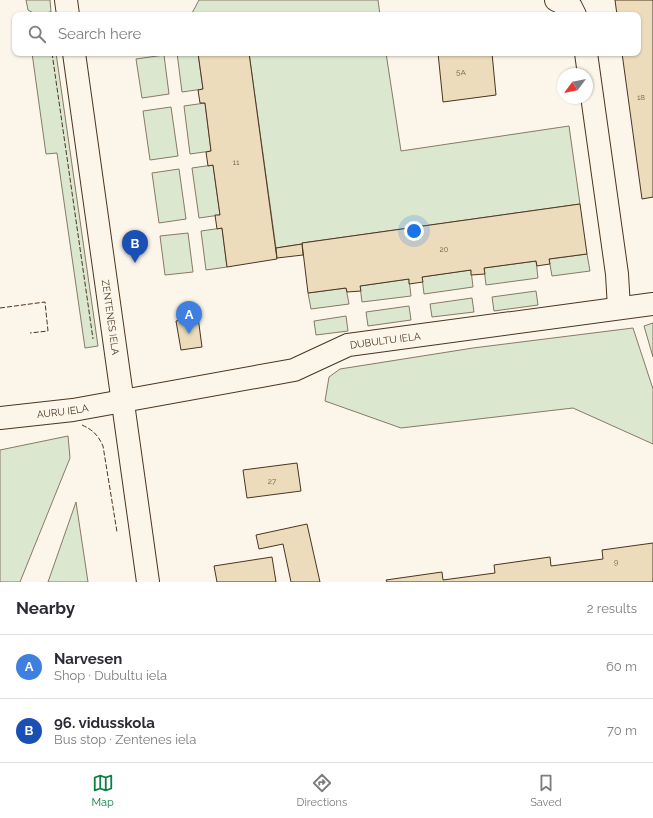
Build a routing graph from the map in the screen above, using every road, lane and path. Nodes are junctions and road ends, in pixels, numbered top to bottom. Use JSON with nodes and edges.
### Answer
{"nodes":[{"id":1,"x":66,"y":0,"type":"edge"},
{"id":2,"x":556,"y":0,"type":"edge"},
{"id":3,"x":68,"y":12,"type":"edge"},
{"id":4,"x":574,"y":12,"type":"edge"},
{"id":5,"x":74,"y":56,"type":"edge"},
{"id":6,"x":586,"y":56,"type":"edge"},
{"id":7,"x":653,"y":304,"type":"edge"},
{"id":8,"x":619,"y":308,"type":"junction"},
{"id":9,"x":124,"y":401,"type":"junction"},
{"id":10,"x":0,"y":418,"type":"edge"},
{"id":11,"x":148,"y":582,"type":"edge"}],
"edges":[{"from":1,"to":3,"type":"street"},
{"from":2,"to":4,"type":"street"},
{"from":5,"to":9,"type":"street","name":"ZENTENES IELA"},
{"from":6,"to":8,"type":"street"},
{"from":7,"to":8,"type":"street","name":"DUBULTU IELA"},
{"from":8,"to":9,"type":"street","name":"DUBULTU IELA"},
{"from":9,"to":10,"type":"street","name":"AURU IELA"},
{"from":9,"to":11,"type":"street","name":"ZENTENES IELA"}]}
